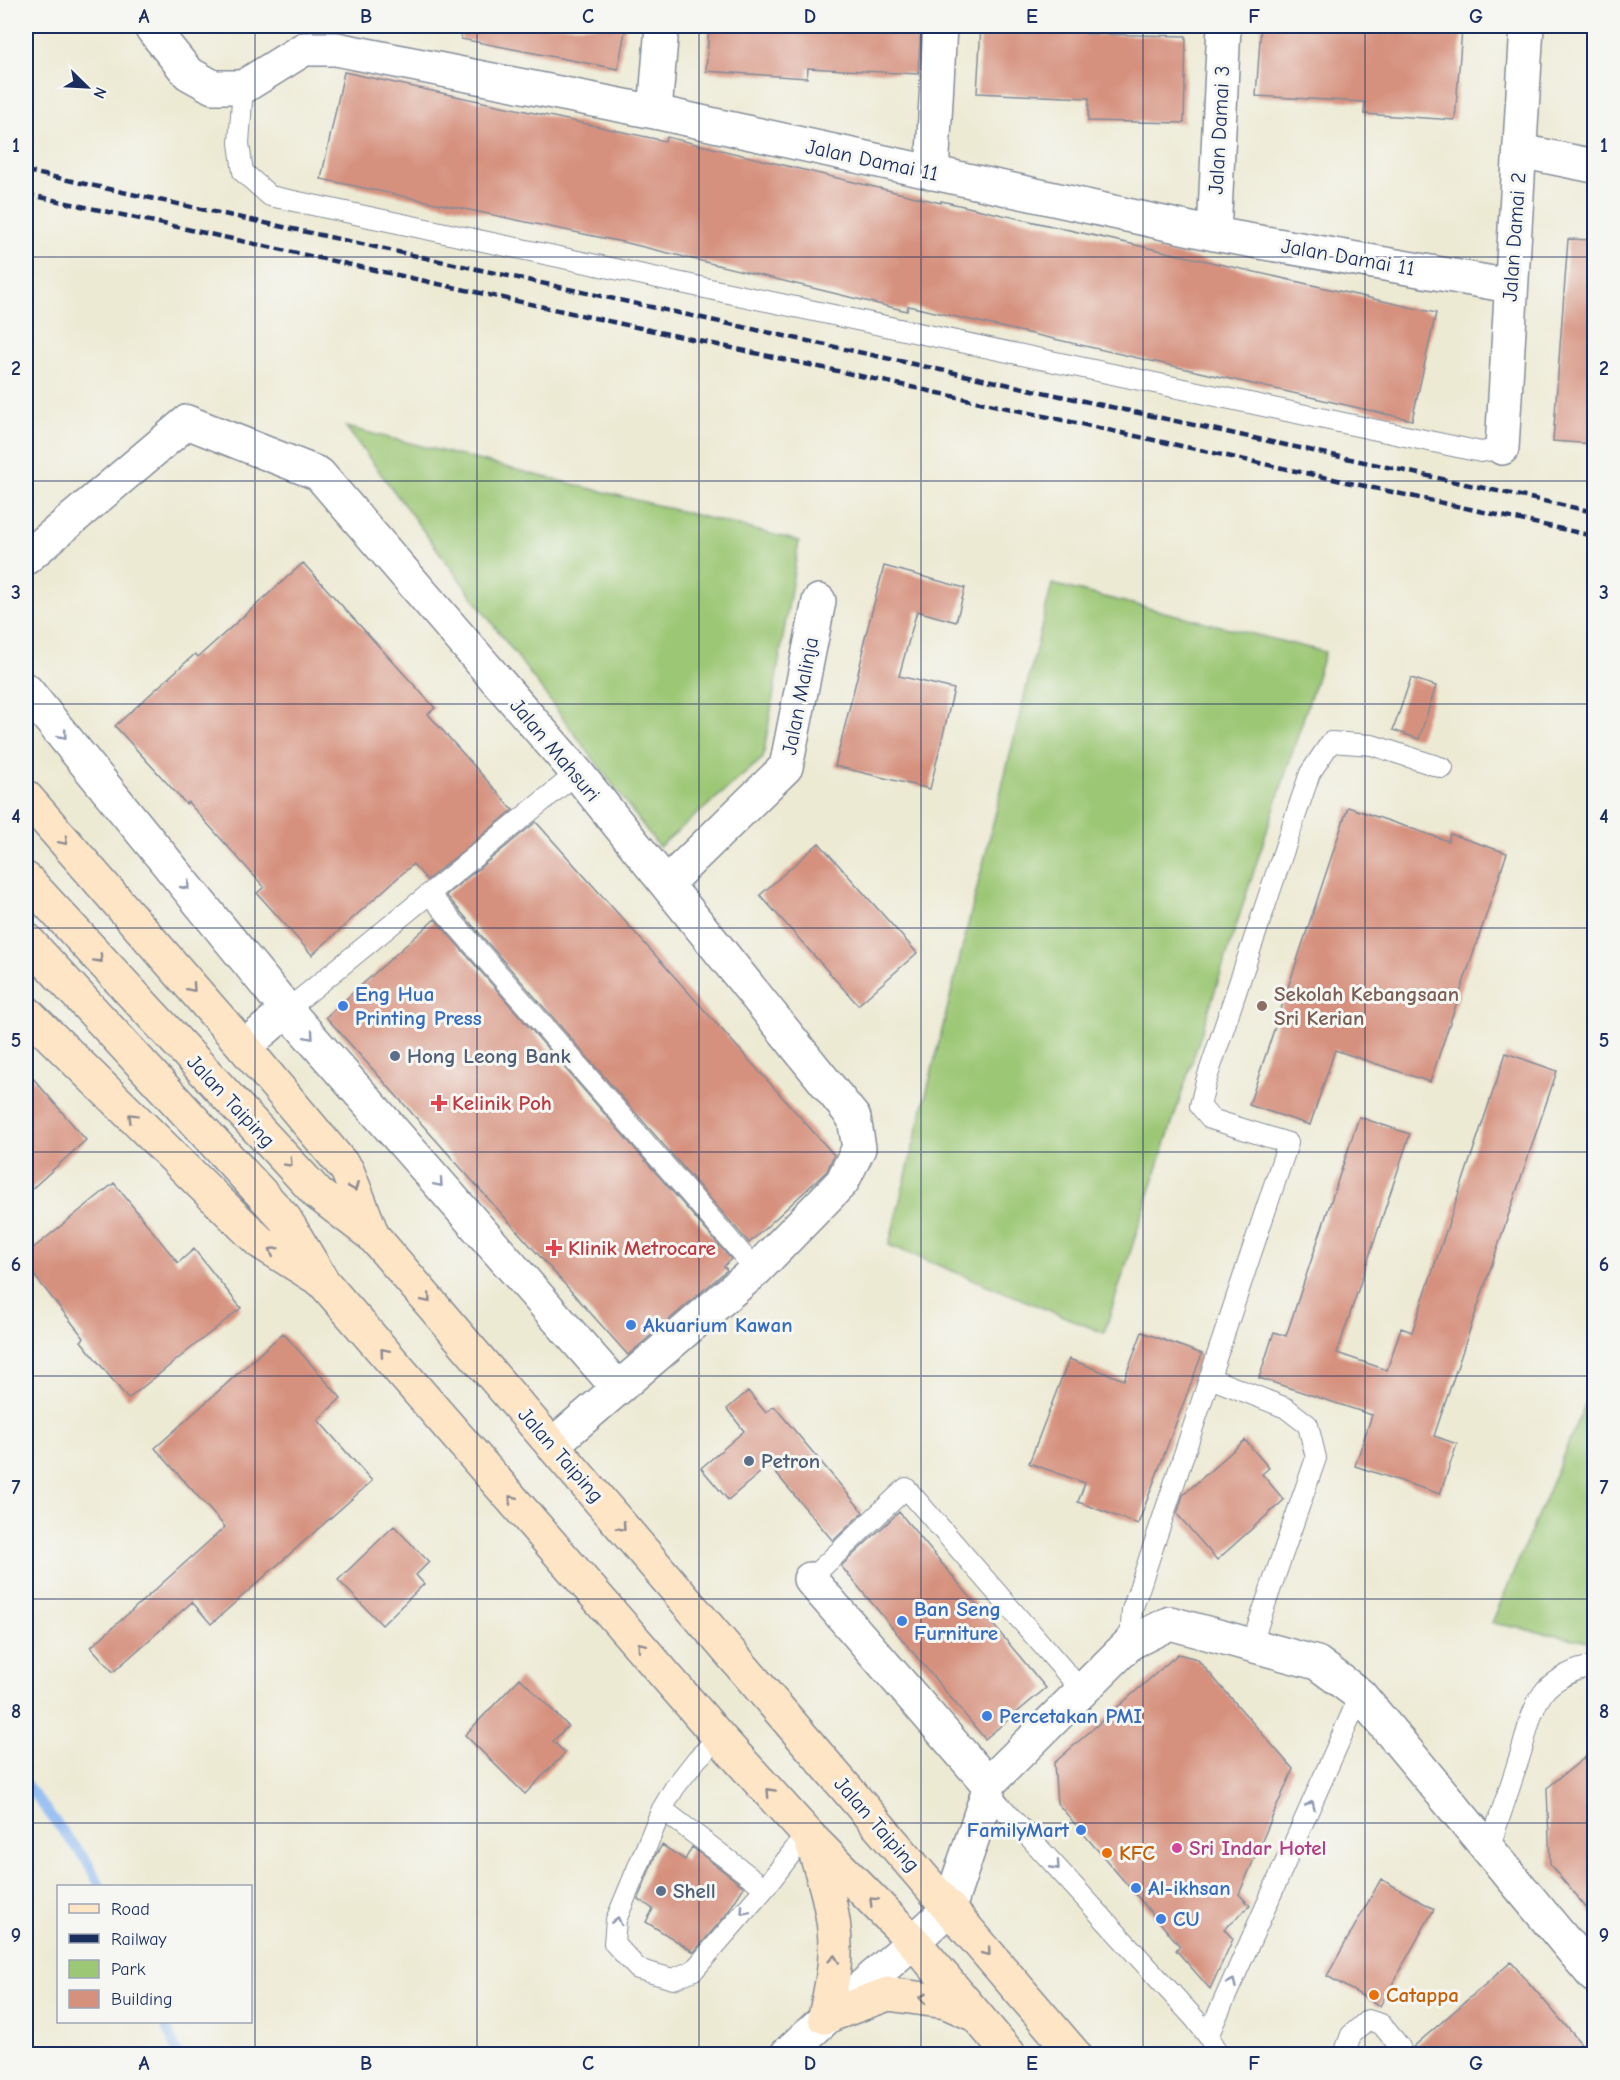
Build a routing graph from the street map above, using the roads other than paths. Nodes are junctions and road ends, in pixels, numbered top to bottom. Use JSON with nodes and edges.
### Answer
{"nodes":[{"id":1,"x":150,"y":26,"type":"edge"},
{"id":2,"x":662,"y":26,"type":"edge"},
{"id":3,"x":940,"y":26,"type":"edge"},
{"id":4,"x":1224,"y":26,"type":"edge"},
{"id":5,"x":1527,"y":26,"type":"edge"},
{"id":6,"x":243,"y":87,"type":"junction"},
{"id":7,"x":655,"y":112,"type":"junction"},
{"id":8,"x":1521,"y":151,"type":"junction"},
{"id":9,"x":1594,"y":166,"type":"edge"},
{"id":10,"x":932,"y":173,"type":"junction"},
{"id":11,"x":1214,"y":234,"type":"junction"},
{"id":12,"x":1510,"y":286,"type":"junction"},
{"id":13,"x":1502,"y":448,"type":"joint"},
{"id":14,"x":26,"y":558,"type":"edge"},
{"id":15,"x":819,"y":602,"type":"dead end"},
{"id":16,"x":26,"y":690,"type":"edge"},
{"id":17,"x":1443,"y":768,"type":"dead end"},
{"id":18,"x":576,"y":773,"type":"junction"},
{"id":19,"x":26,"y":797,"type":"edge"},
{"id":20,"x":26,"y":879,"type":"edge"},
{"id":21,"x":666,"y":884,"type":"junction"},
{"id":22,"x":429,"y":894,"type":"junction"},
{"id":23,"x":28,"y":941,"type":"edge"},
{"id":24,"x":287,"y":1010,"type":"junction"},
{"id":25,"x":26,"y":1012,"type":"edge"},
{"id":26,"x":244,"y":1047,"type":"junction"},
{"id":27,"x":373,"y":1236,"type":"junction"},
{"id":28,"x":756,"y":1270,"type":"junction"},
{"id":29,"x":323,"y":1282,"type":"junction"},
{"id":30,"x":1209,"y":1378,"type":"junction"},
{"id":31,"x":618,"y":1388,"type":"junction"},
{"id":32,"x":552,"y":1445,"type":"junction"},
{"id":33,"x":810,"y":1579,"type":"joint"},
{"id":34,"x":1130,"y":1643,"type":"junction"},
{"id":35,"x":1251,"y":1645,"type":"junction"},
{"id":36,"x":1594,"y":1668,"type":"edge"},
{"id":37,"x":1082,"y":1691,"type":"junction"},
{"id":38,"x":1360,"y":1695,"type":"junction"},
{"id":39,"x":719,"y":1737,"type":"junction"},
{"id":40,"x":988,"y":1788,"type":"junction"},
{"id":41,"x":663,"y":1809,"type":"junction"},
{"id":42,"x":808,"y":1834,"type":"junction"},
{"id":43,"x":1488,"y":1849,"type":"junction"},
{"id":44,"x":765,"y":1888,"type":"junction"},
{"id":45,"x":949,"y":1908,"type":"junction"},
{"id":46,"x":914,"y":1942,"type":"junction"},
{"id":47,"x":1589,"y":1959,"type":"edge"},
{"id":48,"x":978,"y":2016,"type":"junction"},
{"id":49,"x":825,"y":2017,"type":"junction"},
{"id":50,"x":1208,"y":2036,"type":"junction"},
{"id":51,"x":1400,"y":2047,"type":"dead end"},
{"id":52,"x":787,"y":2055,"type":"edge"},
{"id":53,"x":1010,"y":2055,"type":"edge"},
{"id":54,"x":1074,"y":2055,"type":"edge"},
{"id":55,"x":1218,"y":2055,"type":"edge"},
{"id":56,"x":1344,"y":2055,"type":"edge"}],
"edges":[{"from":1,"to":6,"type":"street"},
{"from":2,"to":7,"type":"street"},
{"from":3,"to":10,"type":"street"},
{"from":4,"to":11,"type":"street","name":"Jalan Damai 3"},
{"from":5,"to":8,"type":"street","name":"Jalan Damai 2"},
{"from":6,"to":7,"type":"street","name":"Jalan Damai 11"},
{"from":6,"to":13,"type":"lane"},
{"from":7,"to":10,"type":"street","name":"Jalan Damai 11"},
{"from":8,"to":9,"type":"street"},
{"from":8,"to":12,"type":"street","name":"Jalan Damai 2"},
{"from":10,"to":11,"type":"street","name":"Jalan Damai 11"},
{"from":11,"to":12,"type":"street","name":"Jalan Damai 11"},
{"from":12,"to":13,"type":"street","name":"Jalan Damai 2"},
{"from":14,"to":18,"type":"street","name":"Jalan Mahsuri"},
{"from":15,"to":21,"type":"street","name":"Jalan Malinja"},
{"from":16,"to":24,"type":"street","one_way":true},
{"from":17,"to":30,"type":"lane"},
{"from":18,"to":21,"type":"street","name":"Jalan Mahsuri"},
{"from":18,"to":22,"type":"lane"},
{"from":19,"to":26,"type":"main road","one_way":true},
{"from":20,"to":27,"type":"main road","name":"Jalan Taiping","one_way":true},
{"from":21,"to":28,"type":"street","name":"Jalan Mahsuri"},
{"from":22,"to":24,"type":"lane"},
{"from":22,"to":28,"type":"lane"},
{"from":23,"to":29,"type":"main road","name":"Jalan Taiping"},
{"from":24,"to":26,"type":"street"},
{"from":24,"to":31,"type":"street","one_way":true},
{"from":29,"to":25,"type":"main road","one_way":true},
{"from":26,"to":27,"type":"main road","one_way":true},
{"from":27,"to":32,"type":"main road","name":"Jalan Taiping","one_way":true},
{"from":28,"to":31,"type":"street"},
{"from":39,"to":29,"type":"main road","name":"Jalan Taiping","one_way":true},
{"from":30,"to":34,"type":"lane"},
{"from":30,"to":35,"type":"lane"},
{"from":31,"to":32,"type":"street"},
{"from":32,"to":45,"type":"main road","name":"Jalan Taiping","one_way":true},
{"from":33,"to":37,"type":"lane"},
{"from":33,"to":40,"type":"street"},
{"from":34,"to":35,"type":"street"},
{"from":34,"to":37,"type":"street"},
{"from":35,"to":38,"type":"street"},
{"from":36,"to":43,"type":"lane"},
{"from":37,"to":40,"type":"street"},
{"from":38,"to":43,"type":"street"},
{"from":50,"to":38,"type":"lane","one_way":true},
{"from":39,"to":41,"type":"lane"},
{"from":42,"to":39,"type":"main road","name":"Jalan Taiping","one_way":true},
{"from":40,"to":45,"type":"street"},
{"from":40,"to":50,"type":"lane","one_way":true},
{"from":41,"to":44,"type":"lane"},
{"from":44,"to":41,"type":"lane","one_way":true},
{"from":42,"to":44,"type":"lane"},
{"from":46,"to":42,"type":"main road","name":"Jalan Taiping","one_way":true},
{"from":49,"to":42,"type":"main road","one_way":true},
{"from":43,"to":47,"type":"street"},
{"from":45,"to":46,"type":"street"},
{"from":45,"to":54,"type":"main road","name":"Jalan Taiping","one_way":true},
{"from":46,"to":48,"type":"main road","name":"Jalan Taiping"},
{"from":46,"to":49,"type":"street"},
{"from":48,"to":49,"type":"main road","one_way":true},
{"from":48,"to":53,"type":"main road","name":"Jalan Taiping"},
{"from":49,"to":52,"type":"street"},
{"from":50,"to":55,"type":"lane"},
{"from":51,"to":56,"type":"lane"}]}
